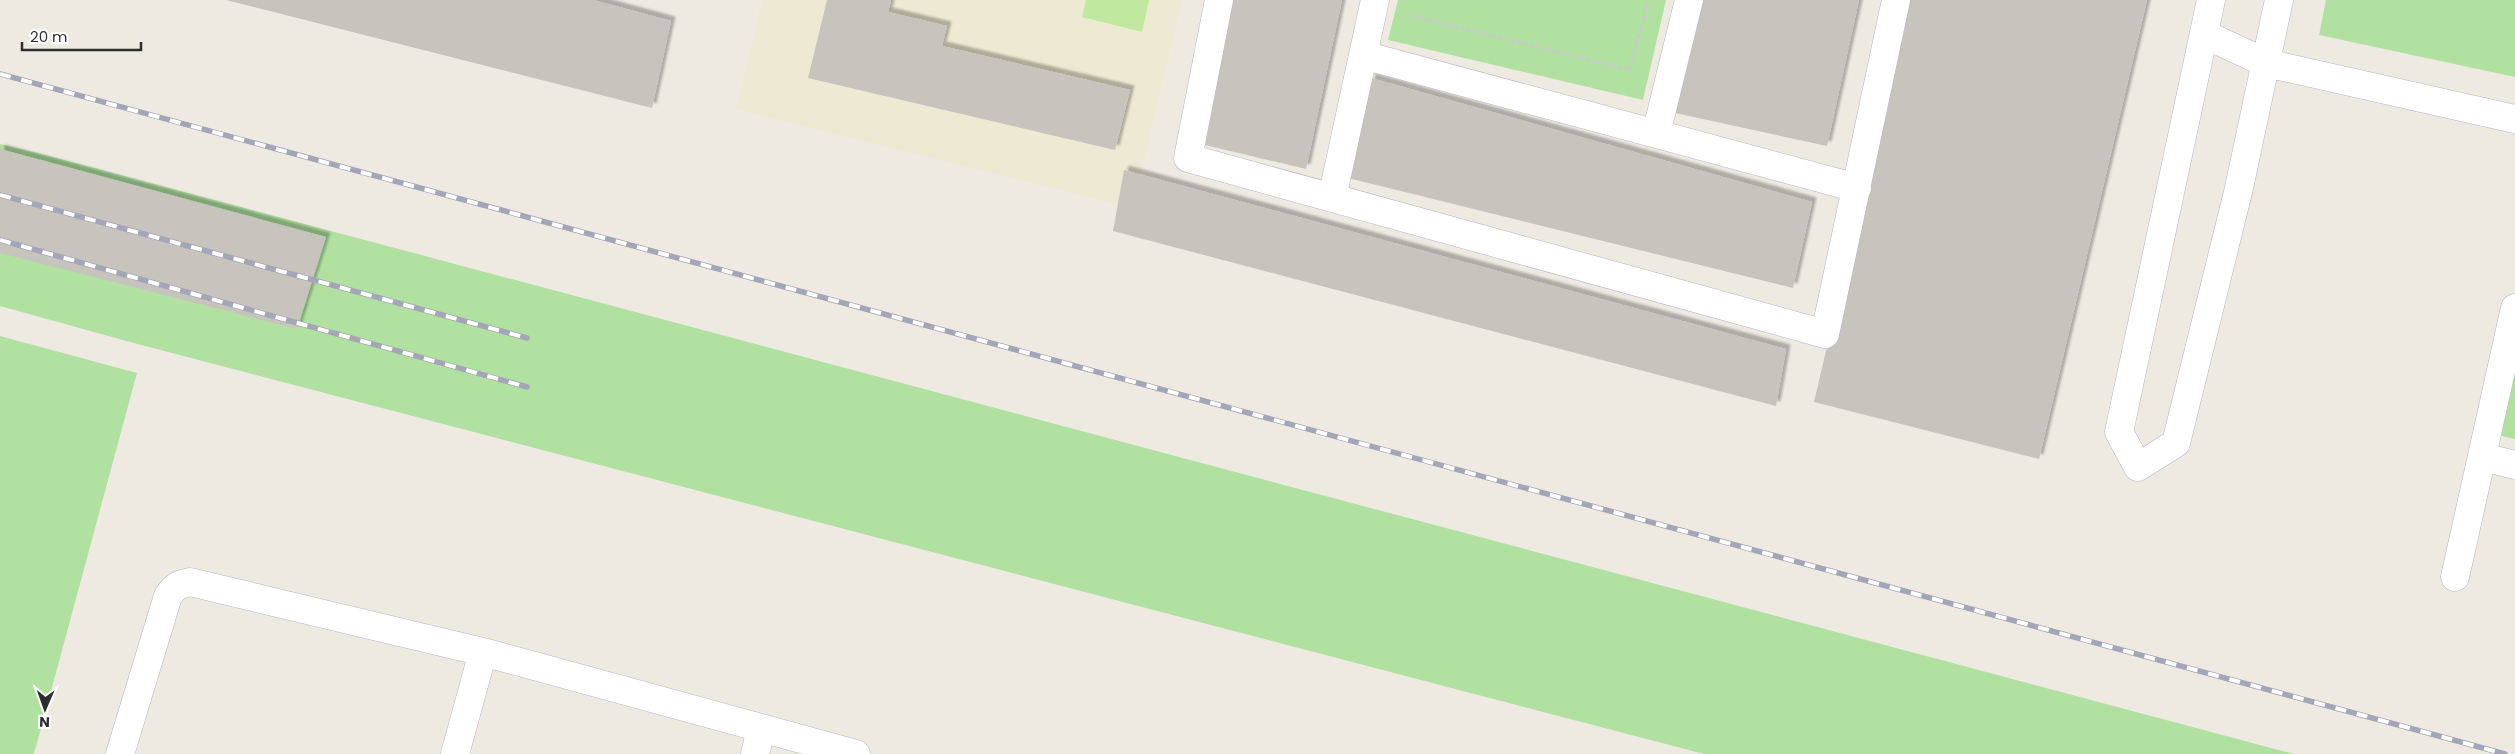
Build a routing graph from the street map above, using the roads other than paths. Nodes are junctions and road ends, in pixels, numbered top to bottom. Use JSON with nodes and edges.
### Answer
{"nodes":[{"id":1,"x":1219,"y":0,"type":"edge"},
{"id":2,"x":1375,"y":0,"type":"edge"},
{"id":3,"x":1689,"y":0,"type":"edge"},
{"id":4,"x":1896,"y":0,"type":"edge"},
{"id":5,"x":2211,"y":0,"type":"edge"},
{"id":6,"x":2279,"y":0,"type":"edge"},
{"id":7,"x":2204,"y":34,"type":"junction"},
{"id":8,"x":1363,"y":55,"type":"junction"},
{"id":9,"x":2266,"y":63,"type":"junction"},
{"id":10,"x":2515,"y":119,"type":"edge"},
{"id":11,"x":1656,"y":134,"type":"junction"},
{"id":12,"x":1857,"y":188,"type":"junction"},
{"id":13,"x":1332,"y":198,"type":"junction"},
{"id":14,"x":2515,"y":308,"type":"edge"},
{"id":15,"x":2482,"y":457,"type":"junction"},
{"id":16,"x":2515,"y":465,"type":"edge"},
{"id":17,"x":2455,"y":577,"type":"dead end"},
{"id":18,"x":483,"y":652,"type":"junction"},
{"id":19,"x":758,"y":742,"type":"edge"},
{"id":20,"x":120,"y":754,"type":"edge"},
{"id":21,"x":455,"y":754,"type":"edge"},
{"id":22,"x":856,"y":754,"type":"edge"}],
"edges":[{"from":1,"to":13,"type":"street"},
{"from":2,"to":8,"type":"street"},
{"from":3,"to":11,"type":"street"},
{"from":4,"to":12,"type":"street"},
{"from":5,"to":7,"type":"street"},
{"from":6,"to":9,"type":"street"},
{"from":7,"to":9,"type":"street"},
{"from":7,"to":9,"type":"street"},
{"from":8,"to":11,"type":"street"},
{"from":8,"to":13,"type":"street"},
{"from":9,"to":10,"type":"street"},
{"from":11,"to":12,"type":"street"},
{"from":12,"to":13,"type":"street"},
{"from":14,"to":15,"type":"street"},
{"from":15,"to":16,"type":"street"},
{"from":15,"to":17,"type":"street"},
{"from":18,"to":19,"type":"street"},
{"from":18,"to":20,"type":"street"},
{"from":18,"to":21,"type":"street"},
{"from":19,"to":22,"type":"street"}]}
